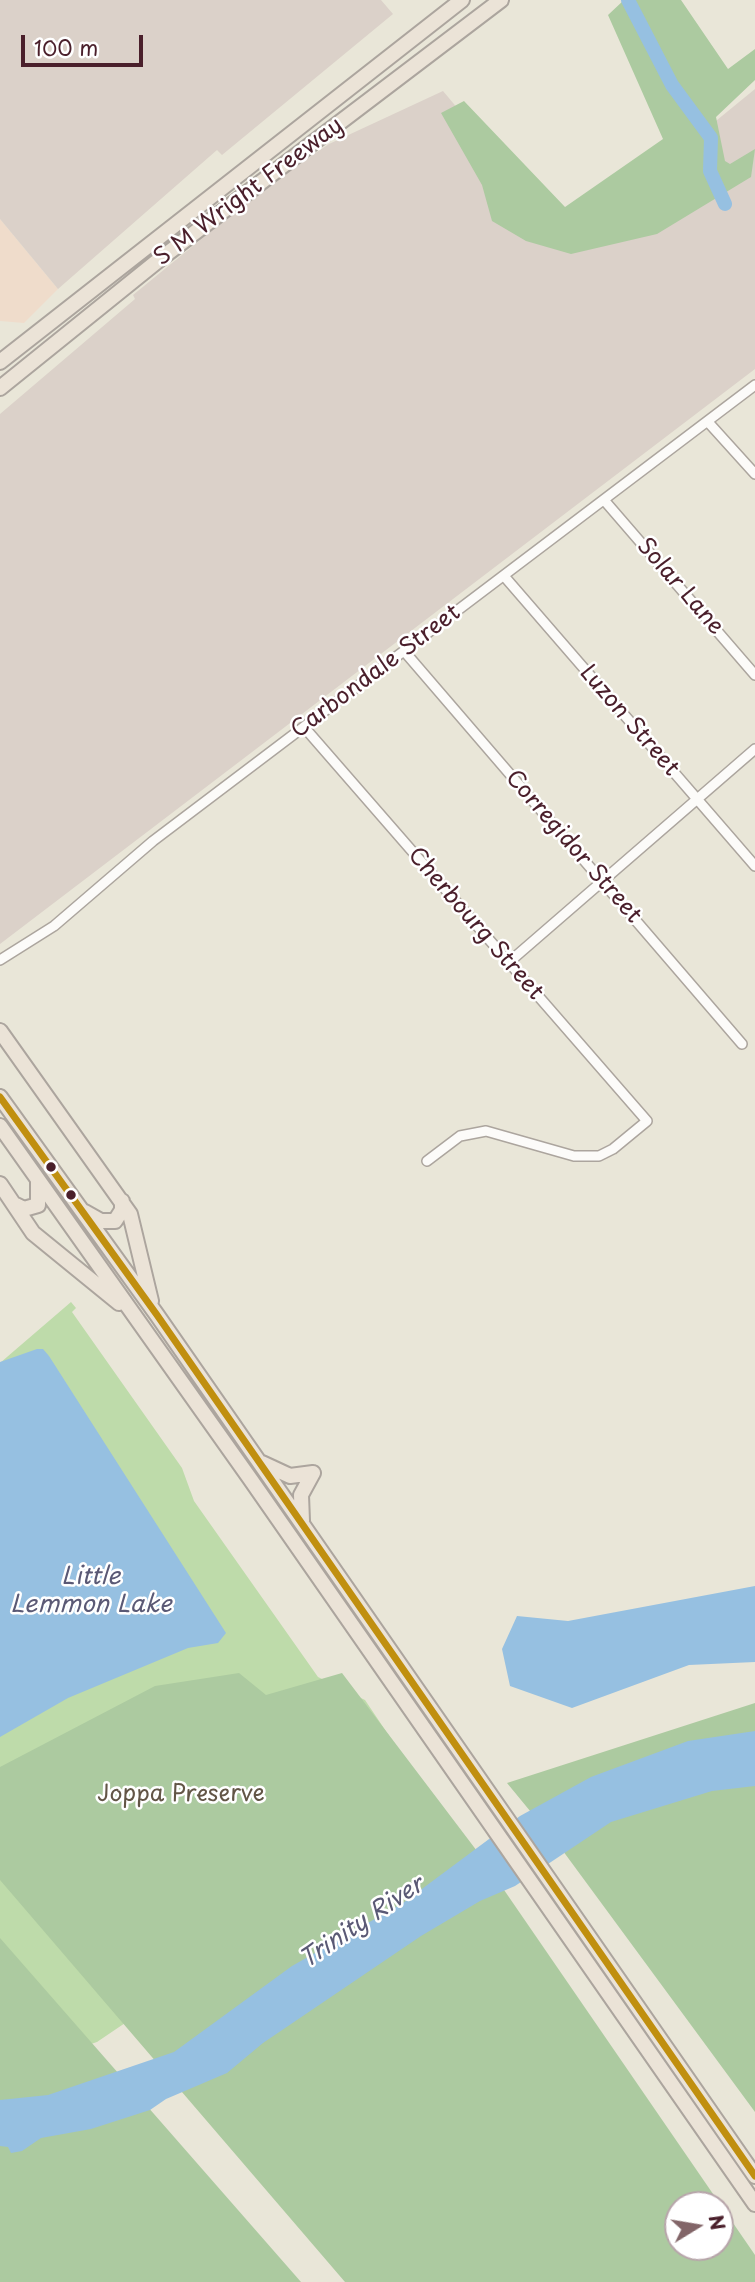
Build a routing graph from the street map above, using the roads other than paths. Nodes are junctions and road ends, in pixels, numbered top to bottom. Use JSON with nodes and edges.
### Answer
{"nodes":[{"id":1,"x":448,"y":0,"type":"edge"},
{"id":2,"x":462,"y":0,"type":"edge"},
{"id":3,"x":501,"y":0,"type":"edge"},
{"id":4,"x":342,"y":94,"type":"junction"},
{"id":5,"x":0,"y":362,"type":"edge"},
{"id":6,"x":755,"y":385,"type":"edge"},
{"id":7,"x":0,"y":388,"type":"edge"},
{"id":8,"x":708,"y":422,"type":"junction"},
{"id":9,"x":755,"y":474,"type":"edge"},
{"id":10,"x":604,"y":500,"type":"junction"},
{"id":11,"x":504,"y":576,"type":"junction"},
{"id":12,"x":404,"y":651,"type":"junction"},
{"id":13,"x":755,"y":675,"type":"edge"},
{"id":14,"x":304,"y":727,"type":"junction"},
{"id":15,"x":755,"y":749,"type":"edge"},
{"id":16,"x":696,"y":799,"type":"junction"},
{"id":17,"x":755,"y":866,"type":"edge"},
{"id":18,"x":602,"y":881,"type":"junction"},
{"id":19,"x":0,"y":960,"type":"edge"},
{"id":20,"x":508,"y":963,"type":"junction"},
{"id":21,"x":0,"y":1031,"type":"edge"},
{"id":22,"x":742,"y":1045,"type":"dead end"},
{"id":23,"x":0,"y":1097,"type":"edge"},
{"id":24,"x":0,"y":1126,"type":"edge"},
{"id":25,"x":427,"y":1161,"type":"dead end"},
{"id":26,"x":38,"y":1180,"type":"junction"},
{"id":27,"x":0,"y":1184,"type":"edge"},
{"id":28,"x":122,"y":1201,"type":"junction"},
{"id":29,"x":16,"y":1205,"type":"junction"},
{"id":30,"x":78,"y":1208,"type":"junction"},
{"id":31,"x":157,"y":1315,"type":"junction"},
{"id":32,"x":134,"y":1316,"type":"junction"},
{"id":33,"x":233,"y":1454,"type":"junction"},
{"id":34,"x":259,"y":1461,"type":"junction"},
{"id":35,"x":281,"y":1493,"type":"junction"},
{"id":36,"x":303,"y":1526,"type":"junction"},
{"id":37,"x":755,"y":2176,"type":"edge"},
{"id":38,"x":755,"y":2204,"type":"edge"}],
"edges":[{"from":1,"to":4,"type":"main road"},
{"from":2,"to":4,"type":"main road","name":"S M Wright Freeway"},
{"from":3,"to":7,"type":"main road","name":"S M Wright Freeway"},
{"from":4,"to":5,"type":"main road","name":"S M Wright Freeway"},
{"from":6,"to":8,"type":"street","name":"Carbondale Street"},
{"from":8,"to":9,"type":"street"},
{"from":8,"to":10,"type":"street","name":"Carbondale Street"},
{"from":10,"to":11,"type":"street","name":"Carbondale Street"},
{"from":10,"to":13,"type":"street","name":"Solar Lane"},
{"from":11,"to":12,"type":"street","name":"Carbondale Street"},
{"from":11,"to":16,"type":"street","name":"Luzon Street"},
{"from":12,"to":14,"type":"street","name":"Carbondale Street"},
{"from":12,"to":18,"type":"street","name":"Corregidor Street"},
{"from":14,"to":19,"type":"street","name":"Carbondale Street"},
{"from":14,"to":20,"type":"street","name":"Cherbourg Street"},
{"from":15,"to":16,"type":"street"},
{"from":16,"to":17,"type":"street","name":"Luzon Street"},
{"from":16,"to":18,"type":"street"},
{"from":18,"to":20,"type":"street"},
{"from":18,"to":22,"type":"street","name":"Corregidor Street"},
{"from":20,"to":25,"type":"street","name":"Cherbourg Street"},
{"from":21,"to":28,"type":"main road"},
{"from":23,"to":30,"type":"main road"},
{"from":24,"to":26,"type":"main road"},
{"from":26,"to":29,"type":"main road"},
{"from":26,"to":32,"type":"main road"},
{"from":27,"to":29,"type":"main road"},
{"from":28,"to":30,"type":"main road"},
{"from":28,"to":31,"type":"main road"},
{"from":29,"to":32,"type":"main road"},
{"from":30,"to":31,"type":"main road"},
{"from":31,"to":34,"type":"main road"},
{"from":32,"to":33,"type":"main road"},
{"from":33,"to":35,"type":"main road"},
{"from":33,"to":38,"type":"main road"},
{"from":34,"to":35,"type":"main road"},
{"from":34,"to":36,"type":"main road"},
{"from":35,"to":36,"type":"main road"},
{"from":36,"to":37,"type":"main road"}]}
